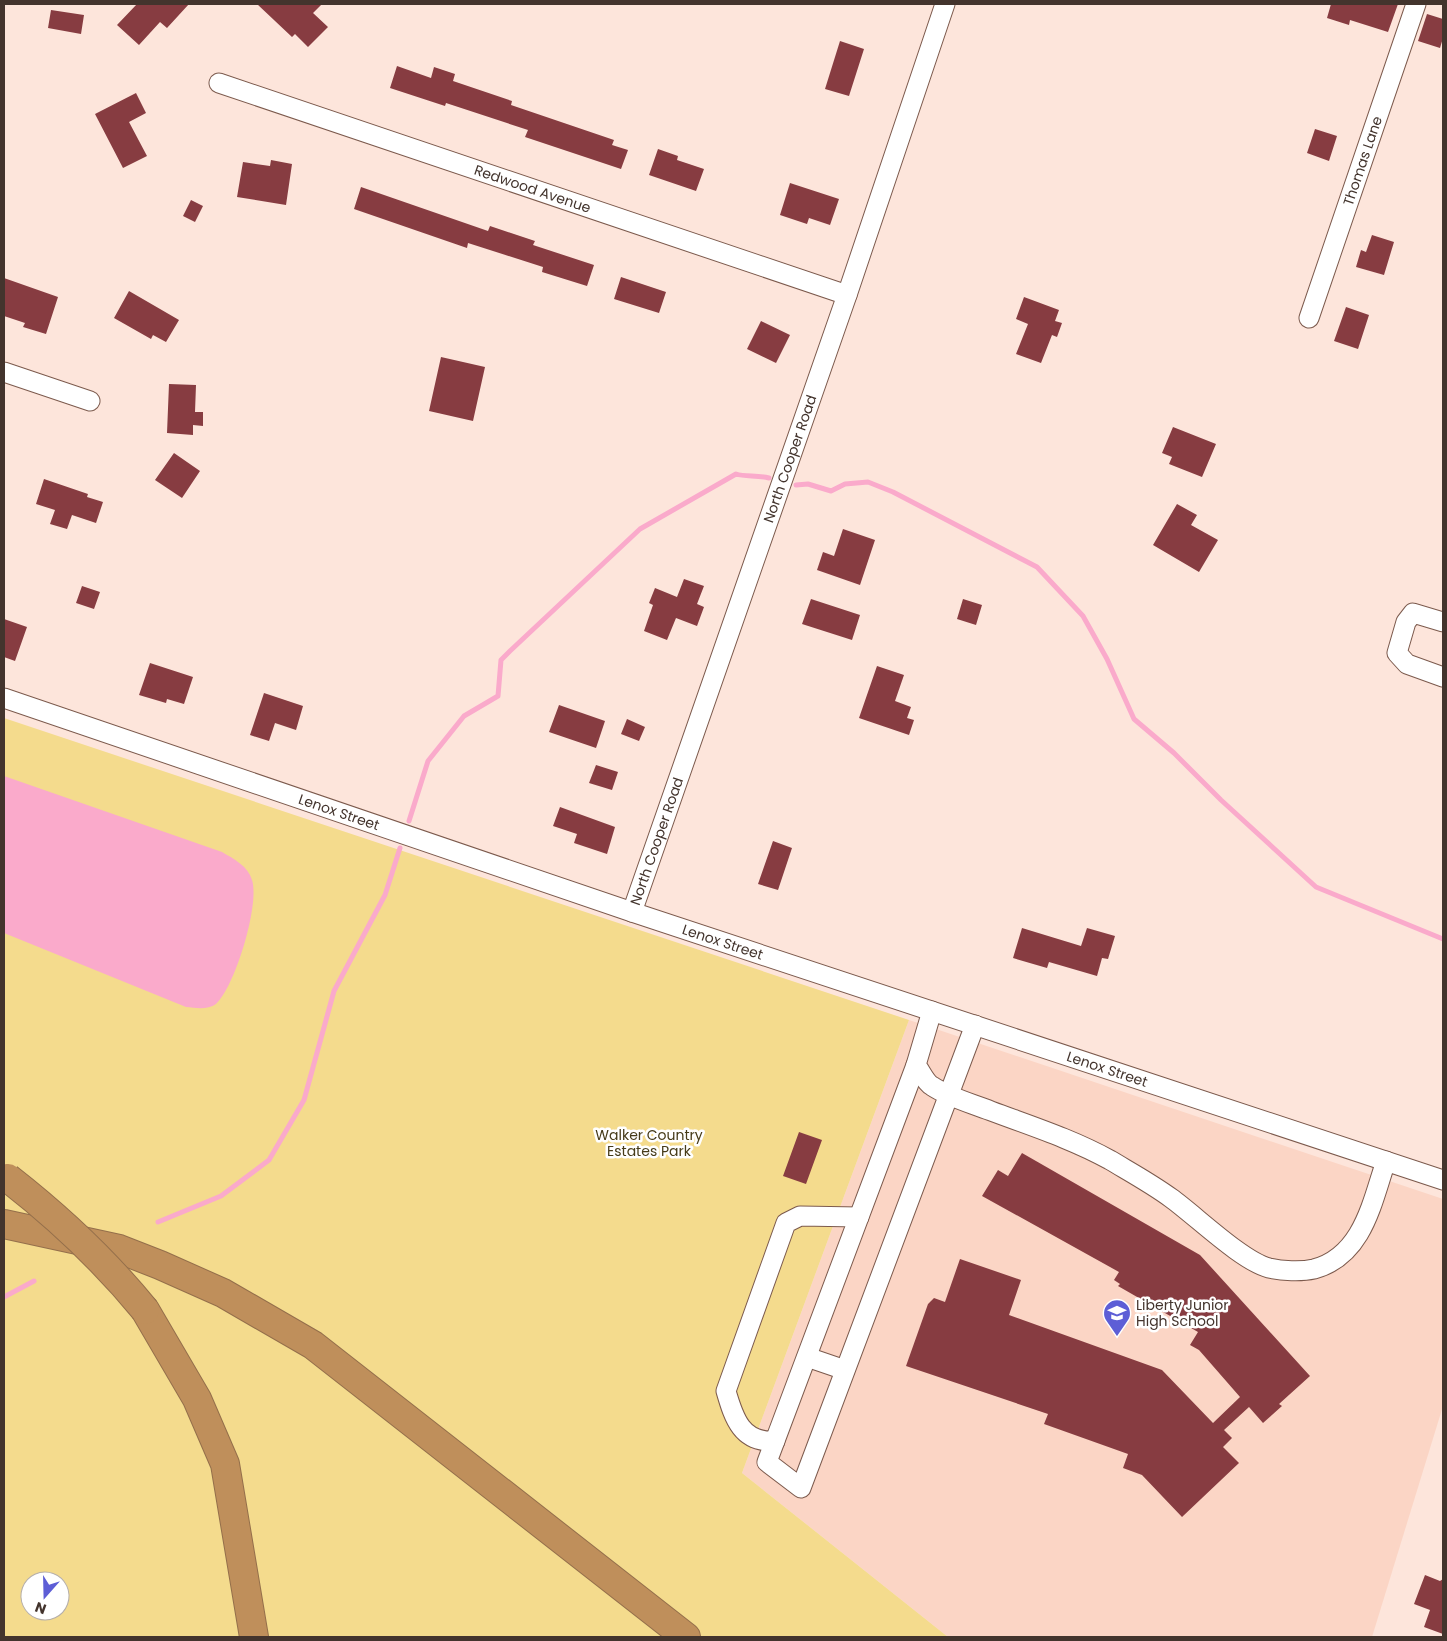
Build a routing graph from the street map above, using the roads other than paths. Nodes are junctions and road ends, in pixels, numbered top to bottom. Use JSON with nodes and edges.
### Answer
{"nodes":[{"id":1,"x":945,"y":4,"type":"edge"},
{"id":2,"x":1416,"y":4,"type":"edge"},
{"id":3,"x":218,"y":83,"type":"dead end"},
{"id":4,"x":847,"y":295,"type":"junction"},
{"id":5,"x":1309,"y":318,"type":"dead end"},
{"id":6,"x":4,"y":372,"type":"edge"},
{"id":7,"x":90,"y":401,"type":"dead end"},
{"id":8,"x":1443,"y":622,"type":"edge"},
{"id":9,"x":1443,"y":677,"type":"edge"},
{"id":10,"x":4,"y":698,"type":"edge"},
{"id":11,"x":632,"y":912,"type":"junction"},
{"id":12,"x":932,"y":1011,"type":"junction"},
{"id":13,"x":975,"y":1025,"type":"junction"},
{"id":14,"x":916,"y":1065,"type":"junction"},
{"id":15,"x":949,"y":1095,"type":"junction"},
{"id":16,"x":1386,"y":1161,"type":"junction"},
{"id":17,"x":6,"y":1176,"type":"edge"},
{"id":18,"x":1443,"y":1180,"type":"edge"},
{"id":19,"x":859,"y":1216,"type":"junction"},
{"id":20,"x":4,"y":1224,"type":"edge"},
{"id":21,"x":807,"y":1357,"type":"junction"},
{"id":22,"x":845,"y":1370,"type":"junction"},
{"id":23,"x":775,"y":1441,"type":"junction"},
{"id":24,"x":254,"y":1637,"type":"edge"},
{"id":25,"x":686,"y":1637,"type":"edge"}],
"edges":[{"from":1,"to":4,"type":"street","name":"North Cooper Road"},
{"from":2,"to":5,"type":"street","name":"Thomas Lane"},
{"from":3,"to":4,"type":"street","name":"Redwood Avenue"},
{"from":4,"to":11,"type":"street","name":"North Cooper Road"},
{"from":6,"to":7,"type":"street"},
{"from":8,"to":9,"type":"street"},
{"from":10,"to":11,"type":"street","name":"Lenox Street"},
{"from":11,"to":12,"type":"street","name":"Lenox Street"},
{"from":12,"to":13,"type":"street","name":"Lenox Street"},
{"from":12,"to":14,"type":"street"},
{"from":13,"to":15,"type":"street"},
{"from":13,"to":16,"type":"street","name":"Lenox Street"},
{"from":14,"to":15,"type":"street"},
{"from":14,"to":19,"type":"street"},
{"from":15,"to":16,"type":"street"},
{"from":15,"to":22,"type":"street"},
{"from":16,"to":18,"type":"street","name":"Lenox Street"},
{"from":17,"to":24,"type":"highway","bridge":true},
{"from":19,"to":21,"type":"street"},
{"from":19,"to":23,"type":"street"},
{"from":20,"to":25,"type":"highway"},
{"from":21,"to":22,"type":"street"},
{"from":21,"to":23,"type":"street"},
{"from":22,"to":23,"type":"street"}]}
